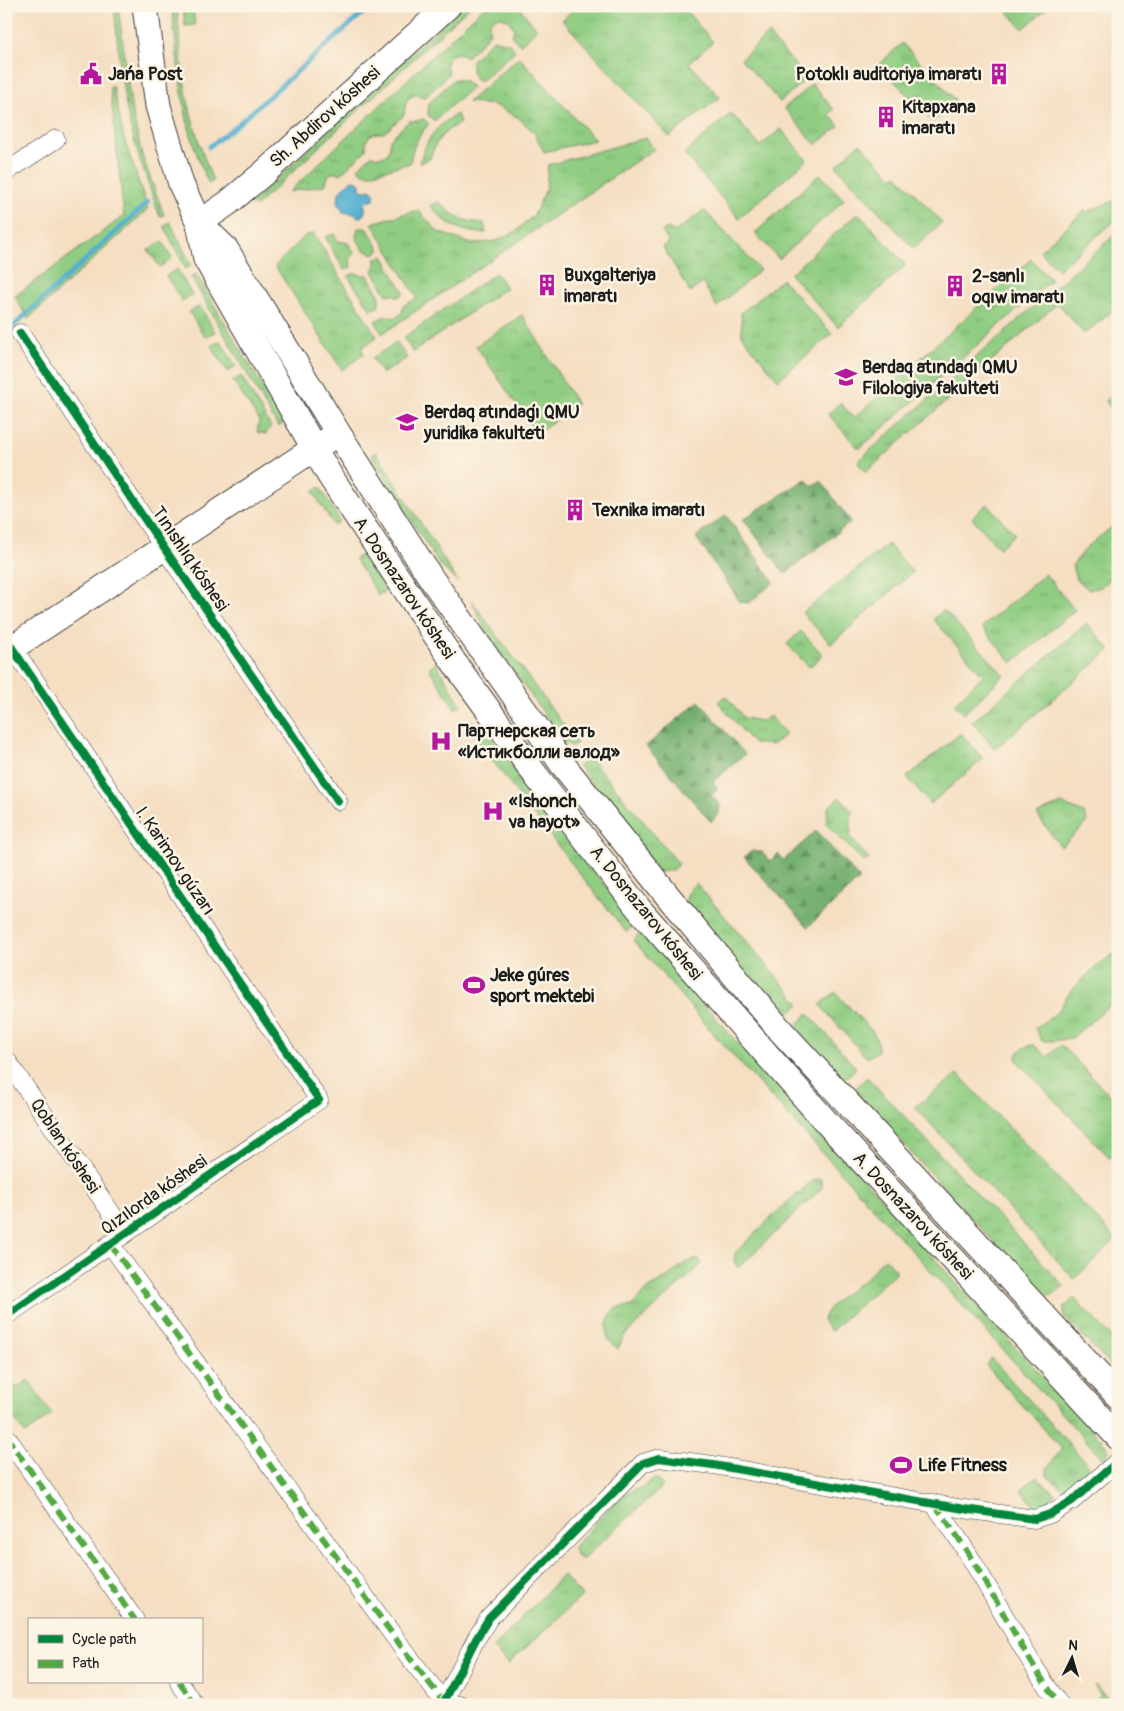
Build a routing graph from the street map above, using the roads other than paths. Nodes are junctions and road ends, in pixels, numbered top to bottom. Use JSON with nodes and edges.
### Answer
{"nodes":[{"id":1,"x":145,"y":6,"type":"edge"},
{"id":2,"x":448,"y":6,"type":"edge"},
{"id":3,"x":56,"y":138,"type":"dead end"},
{"id":4,"x":6,"y":172,"type":"edge"},
{"id":5,"x":199,"y":223,"type":"junction"},
{"id":6,"x":20,"y":333,"type":"dead end"},
{"id":7,"x":338,"y":433,"type":"junction"},
{"id":8,"x":313,"y":449,"type":"junction"},
{"id":9,"x":164,"y":548,"type":"junction"},
{"id":10,"x":8,"y":647,"type":"edge"},
{"id":11,"x":338,"y":801,"type":"dead end"},
{"id":12,"x":6,"y":1059,"type":"edge"},
{"id":13,"x":319,"y":1100,"type":"joint"},
{"id":14,"x":124,"y":1234,"type":"junction"},
{"id":15,"x":110,"y":1244,"type":"junction"},
{"id":16,"x":6,"y":1316,"type":"edge"},
{"id":17,"x":1118,"y":1396,"type":"edge"},
{"id":18,"x":6,"y":1436,"type":"edge"},
{"id":19,"x":1118,"y":1437,"type":"edge"},
{"id":20,"x":1118,"y":1461,"type":"edge"},
{"id":21,"x":933,"y":1503,"type":"junction"},
{"id":22,"x":134,"y":1618,"type":"edge"},
{"id":23,"x":180,"y":1684,"type":"edge"},
{"id":24,"x":452,"y":1703,"type":"edge"},
{"id":25,"x":195,"y":1705,"type":"edge"},
{"id":26,"x":1060,"y":1705,"type":"edge"}],
"edges":[{"from":1,"to":5,"type":"main road","name":"A. Dosnazarov kóshesi"},
{"from":2,"to":5,"type":"main road","name":"Sh. Abdirov kóshesi"},
{"from":3,"to":4,"type":"street"},
{"from":5,"to":7,"type":"main road","name":"A. Dosnazarov kóshesi"},
{"from":5,"to":8,"type":"main road","name":"A. Dosnazarov kóshesi"},
{"from":6,"to":9,"type":"street","name":"Tınıshlıq kóshesi"},
{"from":7,"to":8,"type":"main road"},
{"from":7,"to":17,"type":"main road","name":"A. Dosnazarov kóshesi"},
{"from":8,"to":9,"type":"main road"},
{"from":8,"to":19,"type":"main road","name":"A. Dosnazarov kóshesi"},
{"from":9,"to":10,"type":"main road"},
{"from":9,"to":11,"type":"street","name":"Tınıshlıq kóshesi"},
{"from":10,"to":13,"type":"street","name":"I. Karimov gúzarı"},
{"from":12,"to":14,"type":"street","name":"Qoblan kóshesi"},
{"from":13,"to":14,"type":"street","name":"Qızılorda kóshesi"},
{"from":14,"to":15,"type":"street","name":"Qızılorda kóshesi"},
{"from":15,"to":16,"type":"street","name":"Qızılorda kóshesi"},
{"from":15,"to":24,"type":"street"},
{"from":18,"to":22,"type":"street"},
{"from":20,"to":21,"type":"street"},
{"from":21,"to":24,"type":"street"},
{"from":21,"to":26,"type":"street"},
{"from":23,"to":25,"type":"street"}]}
